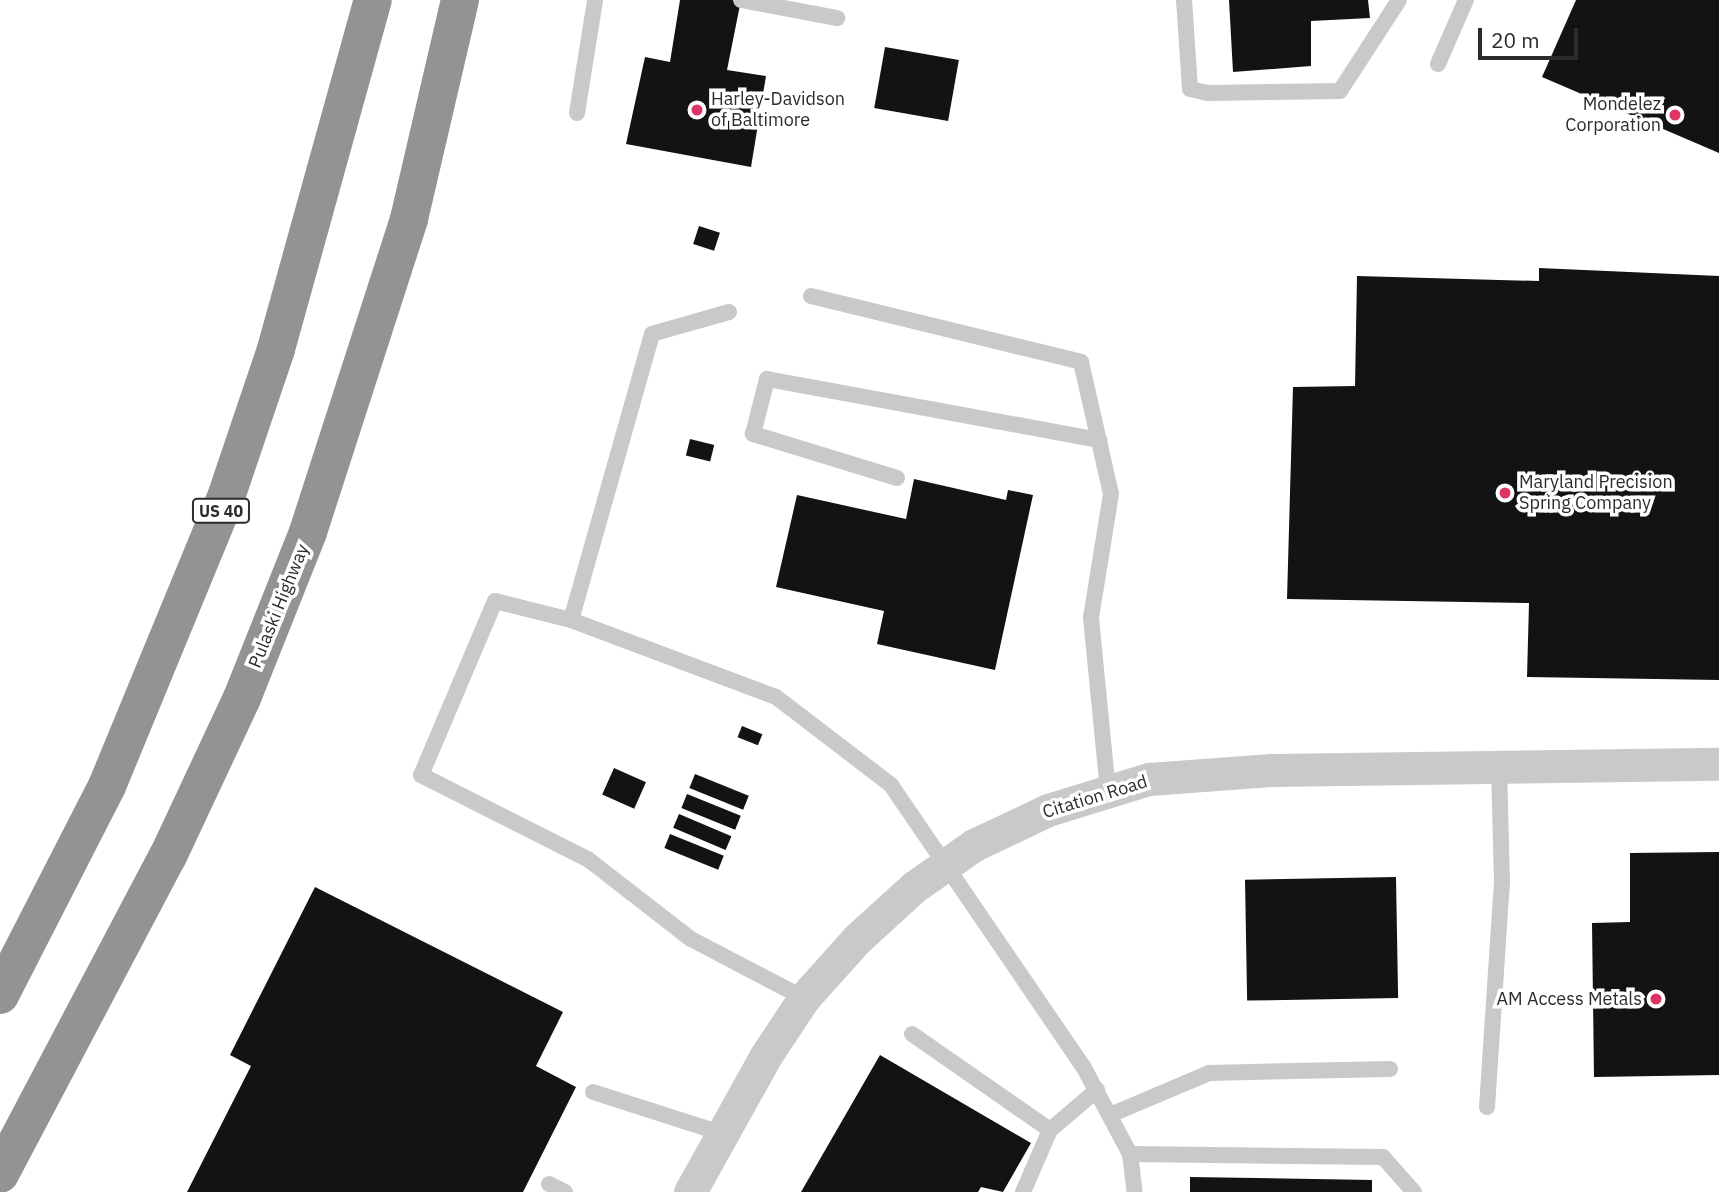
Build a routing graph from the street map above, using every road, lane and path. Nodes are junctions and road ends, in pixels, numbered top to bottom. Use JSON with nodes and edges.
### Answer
{"nodes":[{"id":1,"x":373,"y":0,"type":"edge"},
{"id":2,"x":460,"y":0,"type":"edge"},
{"id":3,"x":595,"y":0,"type":"edge"},
{"id":4,"x":1184,"y":0,"type":"edge"},
{"id":5,"x":1399,"y":0,"type":"edge"},
{"id":6,"x":1466,"y":0,"type":"edge"},
{"id":7,"x":741,"y":1,"type":"edge"},
{"id":8,"x":837,"y":18,"type":"dead end"},
{"id":9,"x":1438,"y":64,"type":"dead end"},
{"id":10,"x":577,"y":113,"type":"dead end"},
{"id":11,"x":811,"y":296,"type":"dead end"},
{"id":12,"x":729,"y":312,"type":"dead end"},
{"id":13,"x":1099,"y":440,"type":"junction"},
{"id":14,"x":897,"y":478,"type":"dead end"},
{"id":15,"x":571,"y":620,"type":"junction"},
{"id":16,"x":1719,"y":764,"type":"edge"},
{"id":17,"x":1499,"y":768,"type":"junction"},
{"id":18,"x":1108,"y":791,"type":"junction"},
{"id":19,"x":947,"y":863,"type":"junction"},
{"id":20,"x":0,"y":995,"type":"edge"},
{"id":21,"x":804,"y":998,"type":"junction"},
{"id":22,"x":912,"y":1034,"type":"dead end"},
{"id":23,"x":1390,"y":1069,"type":"dead end"},
{"id":24,"x":1097,"y":1090,"type":"junction"},
{"id":25,"x":593,"y":1092,"type":"dead end"},
{"id":26,"x":1488,"y":1107,"type":"dead end"},
{"id":27,"x":1110,"y":1115,"type":"junction"},
{"id":28,"x":1050,"y":1130,"type":"junction"},
{"id":29,"x":721,"y":1133,"type":"junction"},
{"id":30,"x":1130,"y":1154,"type":"junction"},
{"id":31,"x":0,"y":1174,"type":"edge"},
{"id":32,"x":548,"y":1184,"type":"dead end"},
{"id":33,"x":565,"y":1192,"type":"edge"},
{"id":34,"x":690,"y":1192,"type":"edge"},
{"id":35,"x":1023,"y":1192,"type":"edge"},
{"id":36,"x":1135,"y":1192,"type":"edge"},
{"id":37,"x":1414,"y":1192,"type":"edge"}],
"edges":[{"from":1,"to":20,"type":"highway","number":"US 40"},
{"from":2,"to":31,"type":"highway","name":"Pulaski Highway"},
{"from":3,"to":10,"type":"lane"},
{"from":4,"to":5,"type":"lane"},
{"from":6,"to":9,"type":"lane"},
{"from":7,"to":8,"type":"lane"},
{"from":11,"to":13,"type":"lane"},
{"from":12,"to":15,"type":"lane"},
{"from":13,"to":14,"type":"lane"},
{"from":13,"to":18,"type":"lane"},
{"from":15,"to":19,"type":"lane"},
{"from":15,"to":21,"type":"lane"},
{"from":16,"to":17,"type":"street","name":"Citation Road"},
{"from":17,"to":18,"type":"street","name":"Citation Road"},
{"from":17,"to":26,"type":"lane"},
{"from":18,"to":19,"type":"street","name":"Citation Road"},
{"from":19,"to":21,"type":"street","name":"Citation Road"},
{"from":19,"to":24,"type":"lane"},
{"from":21,"to":29,"type":"street","name":"Citation Road"},
{"from":22,"to":28,"type":"lane"},
{"from":23,"to":27,"type":"lane"},
{"from":24,"to":27,"type":"lane"},
{"from":24,"to":28,"type":"lane"},
{"from":25,"to":29,"type":"lane"},
{"from":27,"to":30,"type":"lane"},
{"from":28,"to":35,"type":"lane"},
{"from":29,"to":34,"type":"street","name":"Citation Road"},
{"from":30,"to":36,"type":"lane"},
{"from":30,"to":37,"type":"lane"},
{"from":32,"to":33,"type":"lane"}]}
